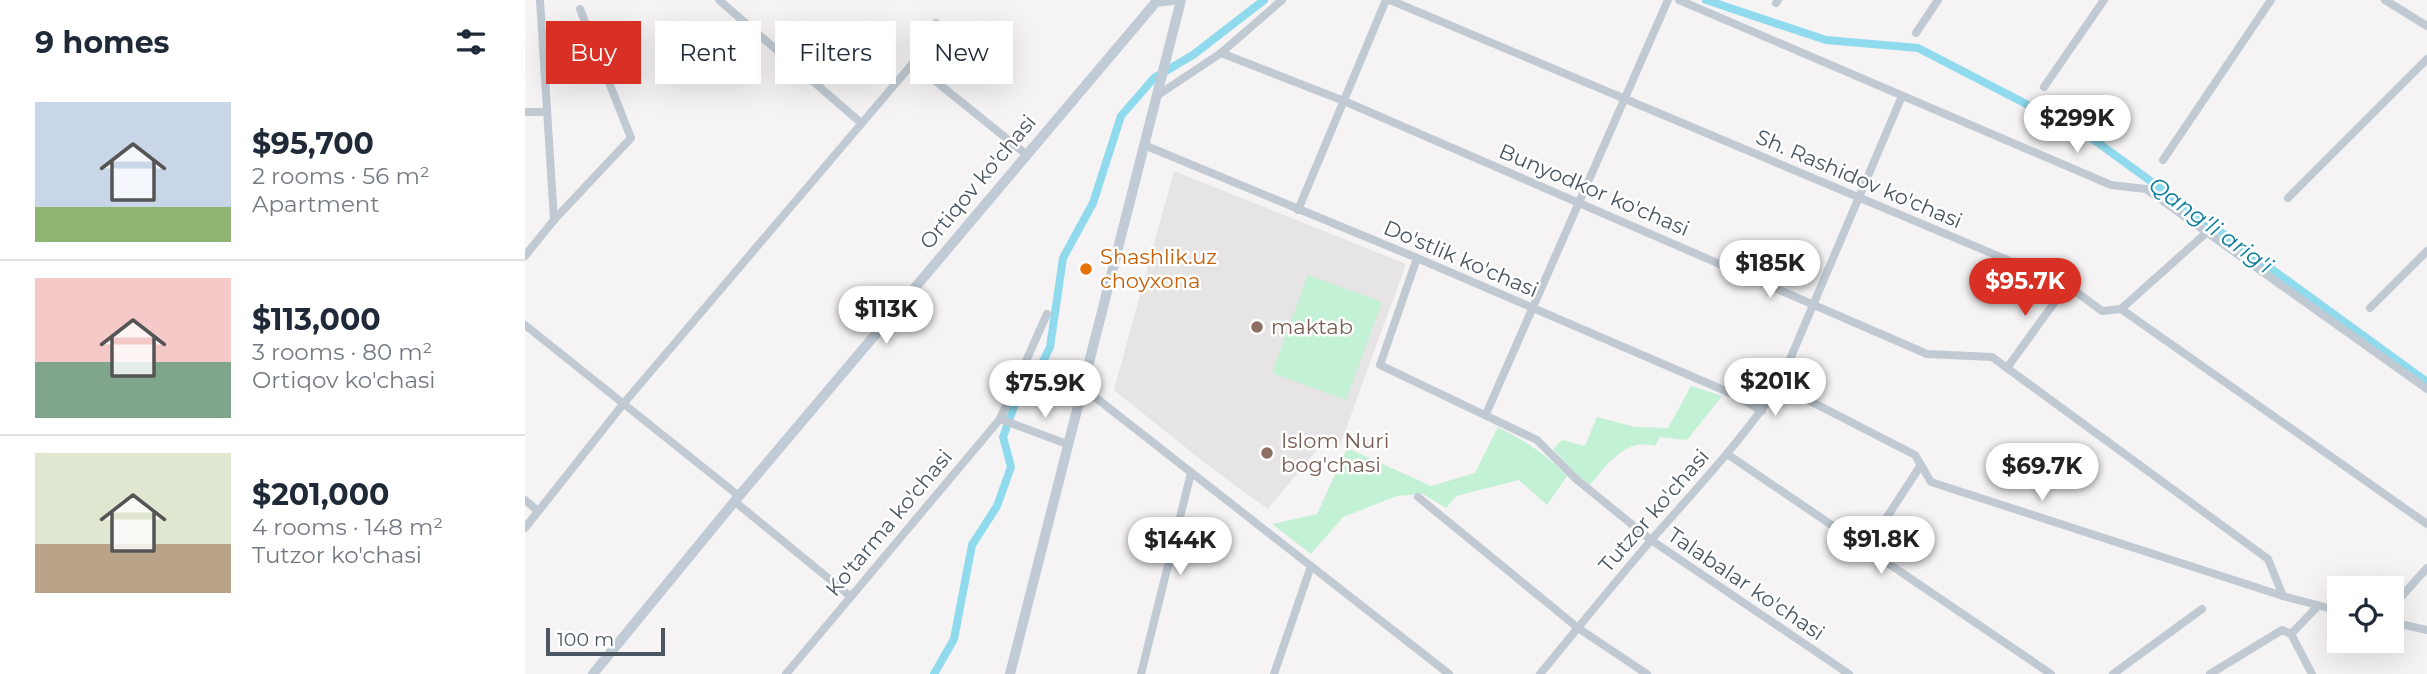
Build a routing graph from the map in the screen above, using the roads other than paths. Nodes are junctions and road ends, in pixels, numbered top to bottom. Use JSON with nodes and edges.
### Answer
{"nodes":[{"id":1,"x":540,"y":0,"type":"edge"},
{"id":2,"x":719,"y":0,"type":"edge"},
{"id":3,"x":1171,"y":0,"type":"edge"},
{"id":4,"x":1181,"y":0,"type":"edge"},
{"id":5,"x":1282,"y":0,"type":"edge"},
{"id":6,"x":1388,"y":0,"type":"edge"},
{"id":7,"x":1668,"y":0,"type":"edge"},
{"id":8,"x":1679,"y":0,"type":"edge"},
{"id":9,"x":1938,"y":0,"type":"edge"},
{"id":10,"x":2104,"y":0,"type":"edge"},
{"id":11,"x":2271,"y":0,"type":"edge"},
{"id":12,"x":2385,"y":0,"type":"edge"},
{"id":13,"x":580,"y":9,"type":"dead end"},
{"id":14,"x":2427,"y":26,"type":"edge"},
{"id":15,"x":1916,"y":33,"type":"dead end"},
{"id":16,"x":1221,"y":53,"type":"junction"},
{"id":17,"x":2427,"y":59,"type":"edge"},
{"id":18,"x":910,"y":66,"type":"edge"},
{"id":19,"x":939,"y":84,"type":"edge"},
{"id":20,"x":2044,"y":87,"type":"dead end"},
{"id":21,"x":1158,"y":95,"type":"junction"},
{"id":22,"x":1902,"y":96,"type":"junction"},
{"id":23,"x":1623,"y":98,"type":"junction"},
{"id":24,"x":1344,"y":101,"type":"junction"},
{"id":25,"x":525,"y":112,"type":"edge"},
{"id":26,"x":546,"y":112,"type":"junction"},
{"id":27,"x":860,"y":122,"type":"junction"},
{"id":28,"x":1144,"y":145,"type":"junction"},
{"id":29,"x":1027,"y":155,"type":"junction"},
{"id":30,"x":2163,"y":160,"type":"dead end"},
{"id":31,"x":1859,"y":197,"type":"junction"},
{"id":32,"x":2288,"y":198,"type":"dead end"},
{"id":33,"x":1578,"y":203,"type":"junction"},
{"id":34,"x":1298,"y":210,"type":"junction"},
{"id":35,"x":554,"y":220,"type":"junction"},
{"id":36,"x":2206,"y":233,"type":"junction"},
{"id":37,"x":2427,"y":251,"type":"edge"},
{"id":38,"x":525,"y":256,"type":"edge"},
{"id":39,"x":1417,"y":258,"type":"junction"},
{"id":40,"x":2067,"y":285,"type":"junction"},
{"id":41,"x":1814,"y":303,"type":"junction"},
{"id":42,"x":1534,"y":309,"type":"junction"},
{"id":43,"x":2121,"y":309,"type":"junction"},
{"id":44,"x":2370,"y":309,"type":"dead end"},
{"id":45,"x":1047,"y":314,"type":"dead end"},
{"id":46,"x":525,"y":325,"type":"edge"},
{"id":47,"x":2007,"y":368,"type":"junction"},
{"id":48,"x":1779,"y":385,"type":"junction"},
{"id":49,"x":1082,"y":387,"type":"junction"},
{"id":50,"x":2427,"y":389,"type":"edge"},
{"id":51,"x":624,"y":403,"type":"junction"},
{"id":52,"x":1762,"y":411,"type":"junction"},
{"id":53,"x":1486,"y":414,"type":"junction"},
{"id":54,"x":1006,"y":421,"type":"junction"},
{"id":55,"x":1067,"y":444,"type":"junction"},
{"id":56,"x":1727,"y":454,"type":"junction"},
{"id":57,"x":1921,"y":465,"type":"junction"},
{"id":58,"x":1191,"y":473,"type":"junction"},
{"id":59,"x":1418,"y":497,"type":"dead end"},
{"id":60,"x":737,"y":498,"type":"junction"},
{"id":61,"x":525,"y":500,"type":"edge"},
{"id":62,"x":538,"y":511,"type":"junction"},
{"id":63,"x":2427,"y":524,"type":"edge"},
{"id":64,"x":525,"y":528,"type":"edge"},
{"id":65,"x":1651,"y":540,"type":"junction"},
{"id":66,"x":1866,"y":549,"type":"junction"},
{"id":67,"x":1311,"y":566,"type":"junction"},
{"id":68,"x":2427,"y":568,"type":"edge"},
{"id":69,"x":2404,"y":594,"type":"edge"},
{"id":70,"x":850,"y":596,"type":"junction"},
{"id":71,"x":2283,"y":596,"type":"junction"},
{"id":72,"x":2317,"y":607,"type":"junction"},
{"id":73,"x":2202,"y":609,"type":"dead end"},
{"id":74,"x":2327,"y":609,"type":"edge"},
{"id":75,"x":2404,"y":624,"type":"edge"},
{"id":76,"x":1578,"y":628,"type":"junction"},
{"id":77,"x":2427,"y":629,"type":"edge"},
{"id":78,"x":2291,"y":634,"type":"junction"},
{"id":79,"x":1444,"y":672,"type":"edge"},
{"id":80,"x":593,"y":674,"type":"edge"},
{"id":81,"x":786,"y":674,"type":"edge"},
{"id":82,"x":1010,"y":674,"type":"edge"},
{"id":83,"x":1141,"y":674,"type":"edge"},
{"id":84,"x":1275,"y":674,"type":"edge"},
{"id":85,"x":1540,"y":674,"type":"edge"},
{"id":86,"x":1647,"y":674,"type":"edge"},
{"id":87,"x":1849,"y":674,"type":"edge"},
{"id":88,"x":2051,"y":674,"type":"edge"},
{"id":89,"x":2113,"y":674,"type":"edge"},
{"id":90,"x":2210,"y":674,"type":"edge"},
{"id":91,"x":2312,"y":674,"type":"edge"}],
"edges":[{"from":1,"to":26,"type":"street"},
{"from":2,"to":27,"type":"street"},
{"from":3,"to":29,"type":"street","name":"Ortiqov ko'chasi"},
{"from":4,"to":21,"type":"street"},
{"from":5,"to":16,"type":"street"},
{"from":6,"to":23,"type":"street","name":"Sh. Rashidov ko'chasi"},
{"from":6,"to":24,"type":"street"},
{"from":7,"to":23,"type":"street"},
{"from":8,"to":22,"type":"street"},
{"from":9,"to":15,"type":"street"},
{"from":10,"to":20,"type":"street"},
{"from":11,"to":30,"type":"street"},
{"from":12,"to":14,"type":"street"},
{"from":13,"to":35,"type":"street"},
{"from":16,"to":21,"type":"street"},
{"from":16,"to":24,"type":"street","name":"Bunyodkor ko'chasi"},
{"from":17,"to":32,"type":"street"},
{"from":18,"to":27,"type":"street"},
{"from":19,"to":29,"type":"street"},
{"from":21,"to":28,"type":"street"},
{"from":22,"to":31,"type":"street","name":"Tutzor ko'chasi"},
{"from":22,"to":36,"type":"street"},
{"from":23,"to":31,"type":"street","name":"Sh. Rashidov ko'chasi"},
{"from":23,"to":33,"type":"street"},
{"from":24,"to":33,"type":"street","name":"Bunyodkor ko'chasi"},
{"from":24,"to":34,"type":"street"},
{"from":25,"to":26,"type":"street"},
{"from":26,"to":35,"type":"street"},
{"from":27,"to":51,"type":"street"},
{"from":28,"to":34,"type":"street","name":"Do'stlik ko'chasi"},
{"from":28,"to":49,"type":"street"},
{"from":29,"to":60,"type":"street","name":"Ortiqov ko'chasi"},
{"from":31,"to":40,"type":"street","name":"Sh. Rashidov ko'chasi"},
{"from":31,"to":41,"type":"street","name":"Tutzor ko'chasi"},
{"from":33,"to":41,"type":"street","name":"Bunyodkor ko'chasi"},
{"from":33,"to":42,"type":"street"},
{"from":34,"to":39,"type":"street","name":"Do'stlik ko'chasi"},
{"from":35,"to":38,"type":"street"},
{"from":36,"to":43,"type":"street"},
{"from":36,"to":50,"type":"street"},
{"from":37,"to":44,"type":"street"},
{"from":39,"to":42,"type":"street","name":"Do'stlik ko'chasi"},
{"from":39,"to":53,"type":"street","name":"Talabalar ko'chasi"},
{"from":40,"to":43,"type":"street","name":"Sh. Rashidov ko'chasi"},
{"from":40,"to":47,"type":"street"},
{"from":41,"to":47,"type":"street","name":"Bunyodkor ko'chasi"},
{"from":41,"to":48,"type":"street","name":"Tutzor ko'chasi"},
{"from":42,"to":52,"type":"street","name":"Do'stlik ko'chasi"},
{"from":42,"to":53,"type":"street"},
{"from":43,"to":63,"type":"street","name":"Sh. Rashidov ko'chasi"},
{"from":45,"to":54,"type":"street","name":"Ko'tarma ko'chasi"},
{"from":46,"to":51,"type":"street"},
{"from":47,"to":71,"type":"street","name":"Bunyodkor ko'chasi"},
{"from":48,"to":52,"type":"street","name":"Tutzor ko'chasi"},
{"from":48,"to":57,"type":"street"},
{"from":49,"to":55,"type":"street"},
{"from":49,"to":58,"type":"street"},
{"from":51,"to":60,"type":"street"},
{"from":51,"to":62,"type":"street"},
{"from":52,"to":56,"type":"street","name":"Tutzor ko'chasi"},
{"from":53,"to":65,"type":"street","name":"Talabalar ko'chasi"},
{"from":54,"to":55,"type":"street"},
{"from":54,"to":70,"type":"street","name":"Ko'tarma ko'chasi"},
{"from":55,"to":82,"type":"street"},
{"from":56,"to":65,"type":"street","name":"Tutzor ko'chasi"},
{"from":56,"to":66,"type":"street"},
{"from":57,"to":66,"type":"street"},
{"from":57,"to":71,"type":"street"},
{"from":58,"to":67,"type":"street"},
{"from":58,"to":83,"type":"street"},
{"from":59,"to":76,"type":"street"},
{"from":60,"to":70,"type":"street"},
{"from":60,"to":80,"type":"street","name":"Ortiqov ko'chasi"},
{"from":61,"to":62,"type":"street"},
{"from":62,"to":64,"type":"street"},
{"from":65,"to":76,"type":"street","name":"Tutzor ko'chasi"},
{"from":65,"to":87,"type":"street","name":"Talabalar ko'chasi"},
{"from":66,"to":88,"type":"street"},
{"from":67,"to":79,"type":"street"},
{"from":67,"to":84,"type":"street"},
{"from":68,"to":69,"type":"street"},
{"from":70,"to":81,"type":"street","name":"Ko'tarma ko'chasi"},
{"from":71,"to":72,"type":"street"},
{"from":72,"to":74,"type":"street"},
{"from":72,"to":78,"type":"street"},
{"from":73,"to":89,"type":"street"},
{"from":75,"to":77,"type":"street"},
{"from":76,"to":85,"type":"street","name":"Tutzor ko'chasi"},
{"from":76,"to":86,"type":"street"},
{"from":78,"to":90,"type":"street"},
{"from":78,"to":91,"type":"street"}]}
